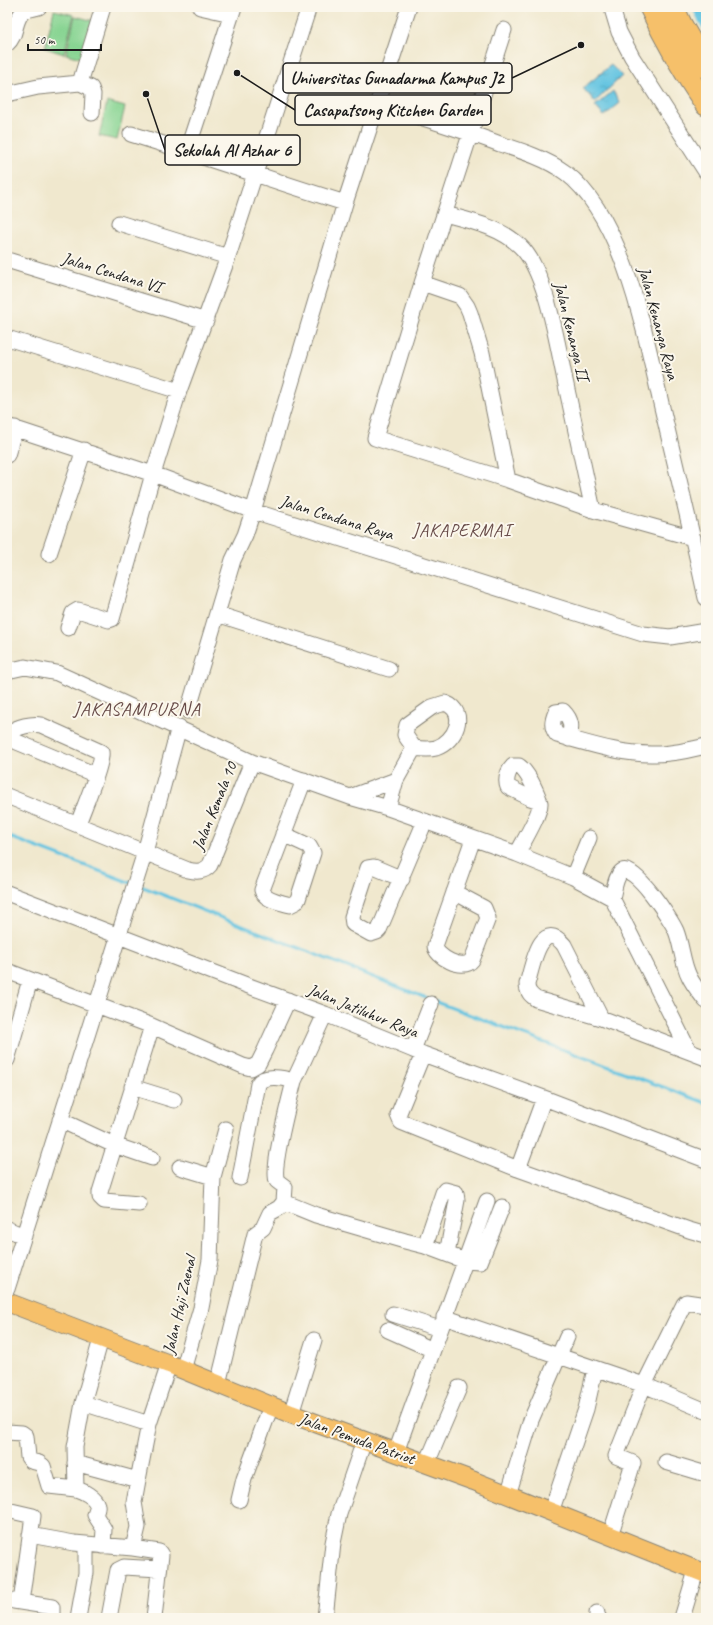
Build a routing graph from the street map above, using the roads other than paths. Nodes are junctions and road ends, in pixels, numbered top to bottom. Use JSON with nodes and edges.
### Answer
{"nodes":[{"id":1,"x":39,"y":7,"type":"edge"},
{"id":2,"x":103,"y":7,"type":"edge"},
{"id":3,"x":200,"y":7,"type":"edge"},
{"id":4,"x":309,"y":7,"type":"edge"},
{"id":5,"x":409,"y":7,"type":"edge"},
{"id":6,"x":616,"y":7,"type":"edge"},
{"id":7,"x":646,"y":7,"type":"edge"},
{"id":8,"x":650,"y":7,"type":"edge"},
{"id":9,"x":673,"y":7,"type":"edge"},
{"id":10,"x":233,"y":11,"type":"edge"},
{"id":11,"x":504,"y":30,"type":"dead end"},
{"id":12,"x":7,"y":44,"type":"edge"},
{"id":13,"x":706,"y":68,"type":"edge"},
{"id":14,"x":80,"y":83,"type":"junction"},
{"id":15,"x":7,"y":94,"type":"edge"},
{"id":16,"x":379,"y":104,"type":"junction"},
{"id":17,"x":706,"y":105,"type":"edge"},
{"id":18,"x":92,"y":113,"type":"dead end"},
{"id":19,"x":706,"y":114,"type":"edge"},
{"id":20,"x":471,"y":133,"type":"junction"},
{"id":21,"x":131,"y":134,"type":"dead end"},
{"id":22,"x":187,"y":151,"type":"junction"},
{"id":23,"x":706,"y":172,"type":"edge"},
{"id":24,"x":255,"y":175,"type":"junction"},
{"id":25,"x":345,"y":204,"type":"junction"},
{"id":26,"x":445,"y":214,"type":"junction"},
{"id":27,"x":120,"y":223,"type":"dead end"},
{"id":28,"x":228,"y":257,"type":"junction"},
{"id":29,"x":7,"y":260,"type":"edge"},
{"id":30,"x":422,"y":283,"type":"junction"},
{"id":31,"x":206,"y":321,"type":"junction"},
{"id":32,"x":7,"y":338,"type":"edge"},
{"id":33,"x":179,"y":391,"type":"junction"},
{"id":34,"x":11,"y":427,"type":"edge"},
{"id":35,"x":84,"y":450,"type":"junction"},
{"id":36,"x":7,"y":456,"type":"edge"},
{"id":37,"x":153,"y":474,"type":"junction"},
{"id":38,"x":508,"y":480,"type":"junction"},
{"id":39,"x":593,"y":510,"type":"junction"},
{"id":40,"x":253,"y":511,"type":"junction"},
{"id":41,"x":693,"y":538,"type":"junction"},
{"id":42,"x":49,"y":554,"type":"dead end"},
{"id":43,"x":706,"y":598,"type":"edge"},
{"id":44,"x":217,"y":614,"type":"junction"},
{"id":45,"x":68,"y":628,"type":"dead end"},
{"id":46,"x":706,"y":631,"type":"edge"},
{"id":47,"x":389,"y":669,"type":"dead end"},
{"id":48,"x":7,"y":671,"type":"edge"},
{"id":49,"x":188,"y":711,"type":"dead end"},
{"id":50,"x":178,"y":727,"type":"junction"},
{"id":51,"x":569,"y":738,"type":"dead end"},
{"id":52,"x":706,"y":746,"type":"edge"},
{"id":53,"x":414,"y":748,"type":"dead end"},
{"id":54,"x":252,"y":762,"type":"junction"},
{"id":55,"x":96,"y":775,"type":"junction"},
{"id":56,"x":304,"y":780,"type":"junction"},
{"id":57,"x":396,"y":780,"type":"junction"},
{"id":58,"x":7,"y":796,"type":"edge"},
{"id":59,"x":350,"y":796,"type":"junction"},
{"id":60,"x":539,"y":801,"type":"dead end"},
{"id":61,"x":388,"y":808,"type":"junction"},
{"id":62,"x":425,"y":821,"type":"junction"},
{"id":63,"x":78,"y":824,"type":"junction"},
{"id":64,"x":283,"y":834,"type":"junction"},
{"id":65,"x":473,"y":839,"type":"junction"},
{"id":66,"x":591,"y":841,"type":"dead end"},
{"id":67,"x":145,"y":852,"type":"junction"},
{"id":68,"x":517,"y":854,"type":"junction"},
{"id":69,"x":402,"y":879,"type":"dead end"},
{"id":70,"x":577,"y":880,"type":"junction"},
{"id":71,"x":454,"y":892,"type":"junction"},
{"id":72,"x":7,"y":893,"type":"edge"},
{"id":73,"x":612,"y":898,"type":"junction"},
{"id":74,"x":118,"y":936,"type":"junction"},
{"id":75,"x":7,"y":971,"type":"edge"},
{"id":76,"x":30,"y":980,"type":"junction"},
{"id":77,"x":288,"y":1000,"type":"junction"},
{"id":78,"x":706,"y":1001,"type":"edge"},
{"id":79,"x":96,"y":1004,"type":"junction"},
{"id":80,"x":431,"y":1004,"type":"dead end"},
{"id":81,"x":325,"y":1014,"type":"junction"},
{"id":82,"x":601,"y":1018,"type":"junction"},
{"id":83,"x":152,"y":1026,"type":"junction"},
{"id":84,"x":11,"y":1033,"type":"edge"},
{"id":85,"x":689,"y":1051,"type":"junction"},
{"id":86,"x":418,"y":1052,"type":"junction"},
{"id":87,"x":706,"y":1058,"type":"edge"},
{"id":88,"x":7,"y":1060,"type":"edge"},
{"id":89,"x":294,"y":1081,"type":"junction"},
{"id":90,"x":132,"y":1087,"type":"junction"},
{"id":91,"x":544,"y":1098,"type":"junction"},
{"id":92,"x":174,"y":1100,"type":"dead end"},
{"id":93,"x":60,"y":1120,"type":"junction"},
{"id":94,"x":226,"y":1129,"type":"dead end"},
{"id":95,"x":114,"y":1144,"type":"junction"},
{"id":96,"x":152,"y":1158,"type":"dead end"},
{"id":97,"x":706,"y":1160,"type":"edge"},
{"id":98,"x":180,"y":1167,"type":"dead end"},
{"id":99,"x":518,"y":1169,"type":"junction"},
{"id":100,"x":213,"y":1177,"type":"junction"},
{"id":101,"x":240,"y":1178,"type":"dead end"},
{"id":102,"x":487,"y":1201,"type":"dead end"},
{"id":103,"x":284,"y":1202,"type":"junction"},
{"id":104,"x":139,"y":1204,"type":"dead end"},
{"id":105,"x":502,"y":1207,"type":"dead end"},
{"id":106,"x":7,"y":1229,"type":"edge"},
{"id":107,"x":706,"y":1235,"type":"edge"},
{"id":108,"x":24,"y":1236,"type":"junction"},
{"id":109,"x":424,"y":1246,"type":"junction"},
{"id":110,"x":447,"y":1254,"type":"junction"},
{"id":111,"x":465,"y":1262,"type":"junction"},
{"id":112,"x":7,"y":1289,"type":"edge"},
{"id":113,"x":7,"y":1302,"type":"edge"},
{"id":114,"x":706,"y":1305,"type":"edge"},
{"id":115,"x":393,"y":1314,"type":"dead end"},
{"id":116,"x":442,"y":1323,"type":"junction"},
{"id":117,"x":388,"y":1330,"type":"dead end"},
{"id":118,"x":567,"y":1337,"type":"dead end"},
{"id":119,"x":101,"y":1339,"type":"junction"},
{"id":120,"x":314,"y":1340,"type":"dead end"},
{"id":121,"x":433,"y":1350,"type":"junction"},
{"id":122,"x":559,"y":1356,"type":"junction"},
{"id":123,"x":176,"y":1367,"type":"junction"},
{"id":124,"x":596,"y":1369,"type":"junction"},
{"id":125,"x":218,"y":1384,"type":"junction"},
{"id":126,"x":644,"y":1385,"type":"junction"},
{"id":127,"x":459,"y":1388,"type":"dead end"},
{"id":128,"x":82,"y":1403,"type":"junction"},
{"id":129,"x":271,"y":1406,"type":"junction"},
{"id":130,"x":706,"y":1411,"type":"edge"},
{"id":131,"x":291,"y":1414,"type":"junction"},
{"id":132,"x":149,"y":1424,"type":"junction"},
{"id":133,"x":7,"y":1432,"type":"edge"},
{"id":134,"x":364,"y":1441,"type":"junction"},
{"id":135,"x":396,"y":1452,"type":"junction"},
{"id":136,"x":666,"y":1462,"type":"dead end"},
{"id":137,"x":75,"y":1463,"type":"junction"},
{"id":138,"x":427,"y":1463,"type":"junction"},
{"id":139,"x":706,"y":1474,"type":"edge"},
{"id":140,"x":138,"y":1480,"type":"junction"},
{"id":141,"x":76,"y":1489,"type":"junction"},
{"id":142,"x":508,"y":1495,"type":"junction"},
{"id":143,"x":239,"y":1500,"type":"dead end"},
{"id":144,"x":7,"y":1510,"type":"edge"},
{"id":145,"x":551,"y":1512,"type":"junction"},
{"id":146,"x":30,"y":1535,"type":"junction"},
{"id":147,"x":610,"y":1536,"type":"junction"},
{"id":148,"x":86,"y":1545,"type":"junction"},
{"id":149,"x":103,"y":1546,"type":"junction"},
{"id":150,"x":132,"y":1547,"type":"junction"},
{"id":151,"x":131,"y":1568,"type":"junction"},
{"id":152,"x":159,"y":1569,"type":"junction"},
{"id":153,"x":701,"y":1573,"type":"edge"},
{"id":154,"x":52,"y":1618,"type":"edge"},
{"id":155,"x":78,"y":1618,"type":"edge"},
{"id":156,"x":109,"y":1618,"type":"edge"},
{"id":157,"x":154,"y":1618,"type":"edge"},
{"id":158,"x":325,"y":1618,"type":"edge"},
{"id":159,"x":682,"y":1618,"type":"edge"}],
"edges":[{"from":1,"to":12,"type":"street"},
{"from":2,"to":14,"type":"street"},
{"from":3,"to":10,"type":"street"},
{"from":4,"to":24,"type":"street"},
{"from":5,"to":16,"type":"street"},
{"from":6,"to":23,"type":"street"},
{"from":7,"to":19,"type":"main road"},
{"from":8,"to":17,"type":"highway"},
{"from":9,"to":13,"type":"highway"},
{"from":10,"to":22,"type":"street"},
{"from":11,"to":20,"type":"street"},
{"from":14,"to":15,"type":"street"},
{"from":14,"to":18,"type":"street"},
{"from":16,"to":20,"type":"street","name":"Jalan Kenanga Raya"},
{"from":16,"to":25,"type":"street"},
{"from":20,"to":26,"type":"street"},
{"from":20,"to":41,"type":"street","name":"Jalan Kenanga Raya"},
{"from":21,"to":22,"type":"street"},
{"from":22,"to":24,"type":"street"},
{"from":24,"to":25,"type":"street"},
{"from":24,"to":28,"type":"street"},
{"from":25,"to":40,"type":"street"},
{"from":26,"to":30,"type":"street"},
{"from":26,"to":39,"type":"street","name":"Jalan Kenanga II"},
{"from":27,"to":28,"type":"street"},
{"from":28,"to":31,"type":"street"},
{"from":29,"to":31,"type":"street","name":"Jalan Cendana VI"},
{"from":30,"to":38,"type":"street"},
{"from":30,"to":38,"type":"street"},
{"from":31,"to":33,"type":"street"},
{"from":32,"to":33,"type":"street"},
{"from":33,"to":37,"type":"street"},
{"from":34,"to":35,"type":"street","name":"Jalan Cendana Raya"},
{"from":34,"to":36,"type":"street"},
{"from":35,"to":37,"type":"street","name":"Jalan Cendana Raya"},
{"from":35,"to":42,"type":"street"},
{"from":37,"to":40,"type":"street","name":"Jalan Cendana Raya"},
{"from":37,"to":45,"type":"street"},
{"from":38,"to":39,"type":"street"},
{"from":39,"to":41,"type":"street"},
{"from":40,"to":44,"type":"street"},
{"from":40,"to":46,"type":"street","name":"Jalan Cendana Raya"},
{"from":41,"to":43,"type":"street","name":"Jalan Kenanga Raya"},
{"from":44,"to":47,"type":"street"},
{"from":44,"to":49,"type":"street"},
{"from":48,"to":50,"type":"street"},
{"from":50,"to":54,"type":"street"},
{"from":50,"to":67,"type":"street"},
{"from":51,"to":52,"type":"street"},
{"from":53,"to":57,"type":"street"},
{"from":54,"to":56,"type":"street"},
{"from":54,"to":67,"type":"street","name":"Jalan Kemala 10"},
{"from":55,"to":55,"type":"street"},
{"from":55,"to":63,"type":"street"},
{"from":56,"to":59,"type":"street"},
{"from":56,"to":64,"type":"street"},
{"from":57,"to":59,"type":"street"},
{"from":57,"to":61,"type":"street"},
{"from":58,"to":63,"type":"street","name":"Jalan Kemala 10"},
{"from":59,"to":61,"type":"street"},
{"from":60,"to":68,"type":"street"},
{"from":61,"to":62,"type":"street"},
{"from":62,"to":65,"type":"street"},
{"from":62,"to":69,"type":"street"},
{"from":63,"to":67,"type":"street","name":"Jalan Kemala 10"},
{"from":64,"to":64,"type":"street"},
{"from":65,"to":68,"type":"street"},
{"from":65,"to":71,"type":"street"},
{"from":66,"to":70,"type":"street"},
{"from":67,"to":74,"type":"street"},
{"from":68,"to":70,"type":"street"},
{"from":70,"to":73,"type":"street"},
{"from":71,"to":71,"type":"street"},
{"from":72,"to":74,"type":"street","name":"Jalan Jatiluhur Raya"},
{"from":73,"to":78,"type":"street"},
{"from":73,"to":85,"type":"street"},
{"from":74,"to":77,"type":"street","name":"Jalan Jatiluhur Raya"},
{"from":74,"to":79,"type":"street"},
{"from":75,"to":76,"type":"street"},
{"from":76,"to":79,"type":"street"},
{"from":76,"to":84,"type":"street"},
{"from":77,"to":81,"type":"street","name":"Jalan Jatiluhur Raya"},
{"from":77,"to":83,"type":"street"},
{"from":79,"to":83,"type":"street"},
{"from":79,"to":93,"type":"street"},
{"from":80,"to":86,"type":"street"},
{"from":81,"to":86,"type":"street","name":"Jalan Jatiluhur Raya"},
{"from":81,"to":89,"type":"street"},
{"from":82,"to":82,"type":"street"},
{"from":82,"to":85,"type":"street"},
{"from":83,"to":90,"type":"street"},
{"from":84,"to":88,"type":"street"},
{"from":85,"to":87,"type":"street"},
{"from":86,"to":91,"type":"street","name":"Jalan Jatiluhur Raya"},
{"from":86,"to":99,"type":"street"},
{"from":89,"to":101,"type":"street"},
{"from":89,"to":103,"type":"street"},
{"from":90,"to":92,"type":"street"},
{"from":90,"to":95,"type":"street"},
{"from":91,"to":97,"type":"street","name":"Jalan Jatiluhur Raya"},
{"from":91,"to":99,"type":"street"},
{"from":93,"to":95,"type":"street"},
{"from":93,"to":108,"type":"street"},
{"from":94,"to":100,"type":"street","name":"Jalan Haji Zaenal"},
{"from":95,"to":96,"type":"street"},
{"from":95,"to":104,"type":"street"},
{"from":98,"to":100,"type":"street"},
{"from":99,"to":107,"type":"street"},
{"from":100,"to":123,"type":"street","name":"Jalan Haji Zaenal"},
{"from":102,"to":111,"type":"street"},
{"from":103,"to":109,"type":"street"},
{"from":103,"to":125,"type":"street"},
{"from":105,"to":111,"type":"street"},
{"from":106,"to":108,"type":"street"},
{"from":108,"to":112,"type":"street"},
{"from":109,"to":110,"type":"street"},
{"from":109,"to":110,"type":"street"},
{"from":110,"to":111,"type":"street"},
{"from":111,"to":116,"type":"street"},
{"from":113,"to":119,"type":"main road","name":"Jalan Pemuda Patriot"},
{"from":114,"to":126,"type":"street"},
{"from":115,"to":116,"type":"street"},
{"from":116,"to":121,"type":"street"},
{"from":116,"to":122,"type":"street"},
{"from":117,"to":121,"type":"street"},
{"from":118,"to":122,"type":"street"},
{"from":119,"to":123,"type":"main road","name":"Jalan Pemuda Patriot"},
{"from":119,"to":128,"type":"street"},
{"from":120,"to":131,"type":"street"},
{"from":121,"to":135,"type":"street"},
{"from":122,"to":124,"type":"street"},
{"from":122,"to":142,"type":"street"},
{"from":123,"to":125,"type":"main road","name":"Jalan Pemuda Patriot"},
{"from":123,"to":132,"type":"street","name":"Jalan Haji Zaenal"},
{"from":124,"to":126,"type":"street"},
{"from":124,"to":145,"type":"street"},
{"from":125,"to":129,"type":"main road","name":"Jalan Pemuda Patriot"},
{"from":126,"to":130,"type":"street"},
{"from":126,"to":147,"type":"street"},
{"from":127,"to":138,"type":"street"},
{"from":128,"to":132,"type":"street"},
{"from":128,"to":137,"type":"street"},
{"from":129,"to":131,"type":"main road","name":"Jalan Pemuda Patriot"},
{"from":129,"to":143,"type":"street"},
{"from":131,"to":134,"type":"main road","name":"Jalan Pemuda Patriot"},
{"from":132,"to":140,"type":"street","name":"Jalan Haji Zaenal"},
{"from":133,"to":141,"type":"street"},
{"from":134,"to":135,"type":"main road","name":"Jalan Pemuda Patriot"},
{"from":134,"to":158,"type":"street"},
{"from":135,"to":138,"type":"main road","name":"Jalan Pemuda Patriot"},
{"from":136,"to":139,"type":"street"},
{"from":137,"to":140,"type":"street"},
{"from":137,"to":141,"type":"street"},
{"from":138,"to":142,"type":"main road","name":"Jalan Pemuda Patriot"},
{"from":140,"to":150,"type":"street","name":"Jalan Haji Zaenal"},
{"from":141,"to":149,"type":"street"},
{"from":142,"to":145,"type":"main road","name":"Jalan Pemuda Patriot"},
{"from":144,"to":146,"type":"street"},
{"from":145,"to":147,"type":"main road","name":"Jalan Pemuda Patriot"},
{"from":146,"to":148,"type":"street"},
{"from":146,"to":154,"type":"street"},
{"from":147,"to":153,"type":"main road","name":"Jalan Pemuda Patriot"},
{"from":148,"to":149,"type":"street"},
{"from":148,"to":155,"type":"street"},
{"from":149,"to":150,"type":"street"},
{"from":150,"to":151,"type":"street","name":"Jalan Haji Zaenal"},
{"from":150,"to":152,"type":"street"},
{"from":151,"to":152,"type":"street"},
{"from":151,"to":156,"type":"street"},
{"from":152,"to":157,"type":"street"},
{"from":153,"to":159,"type":"street"}]}
